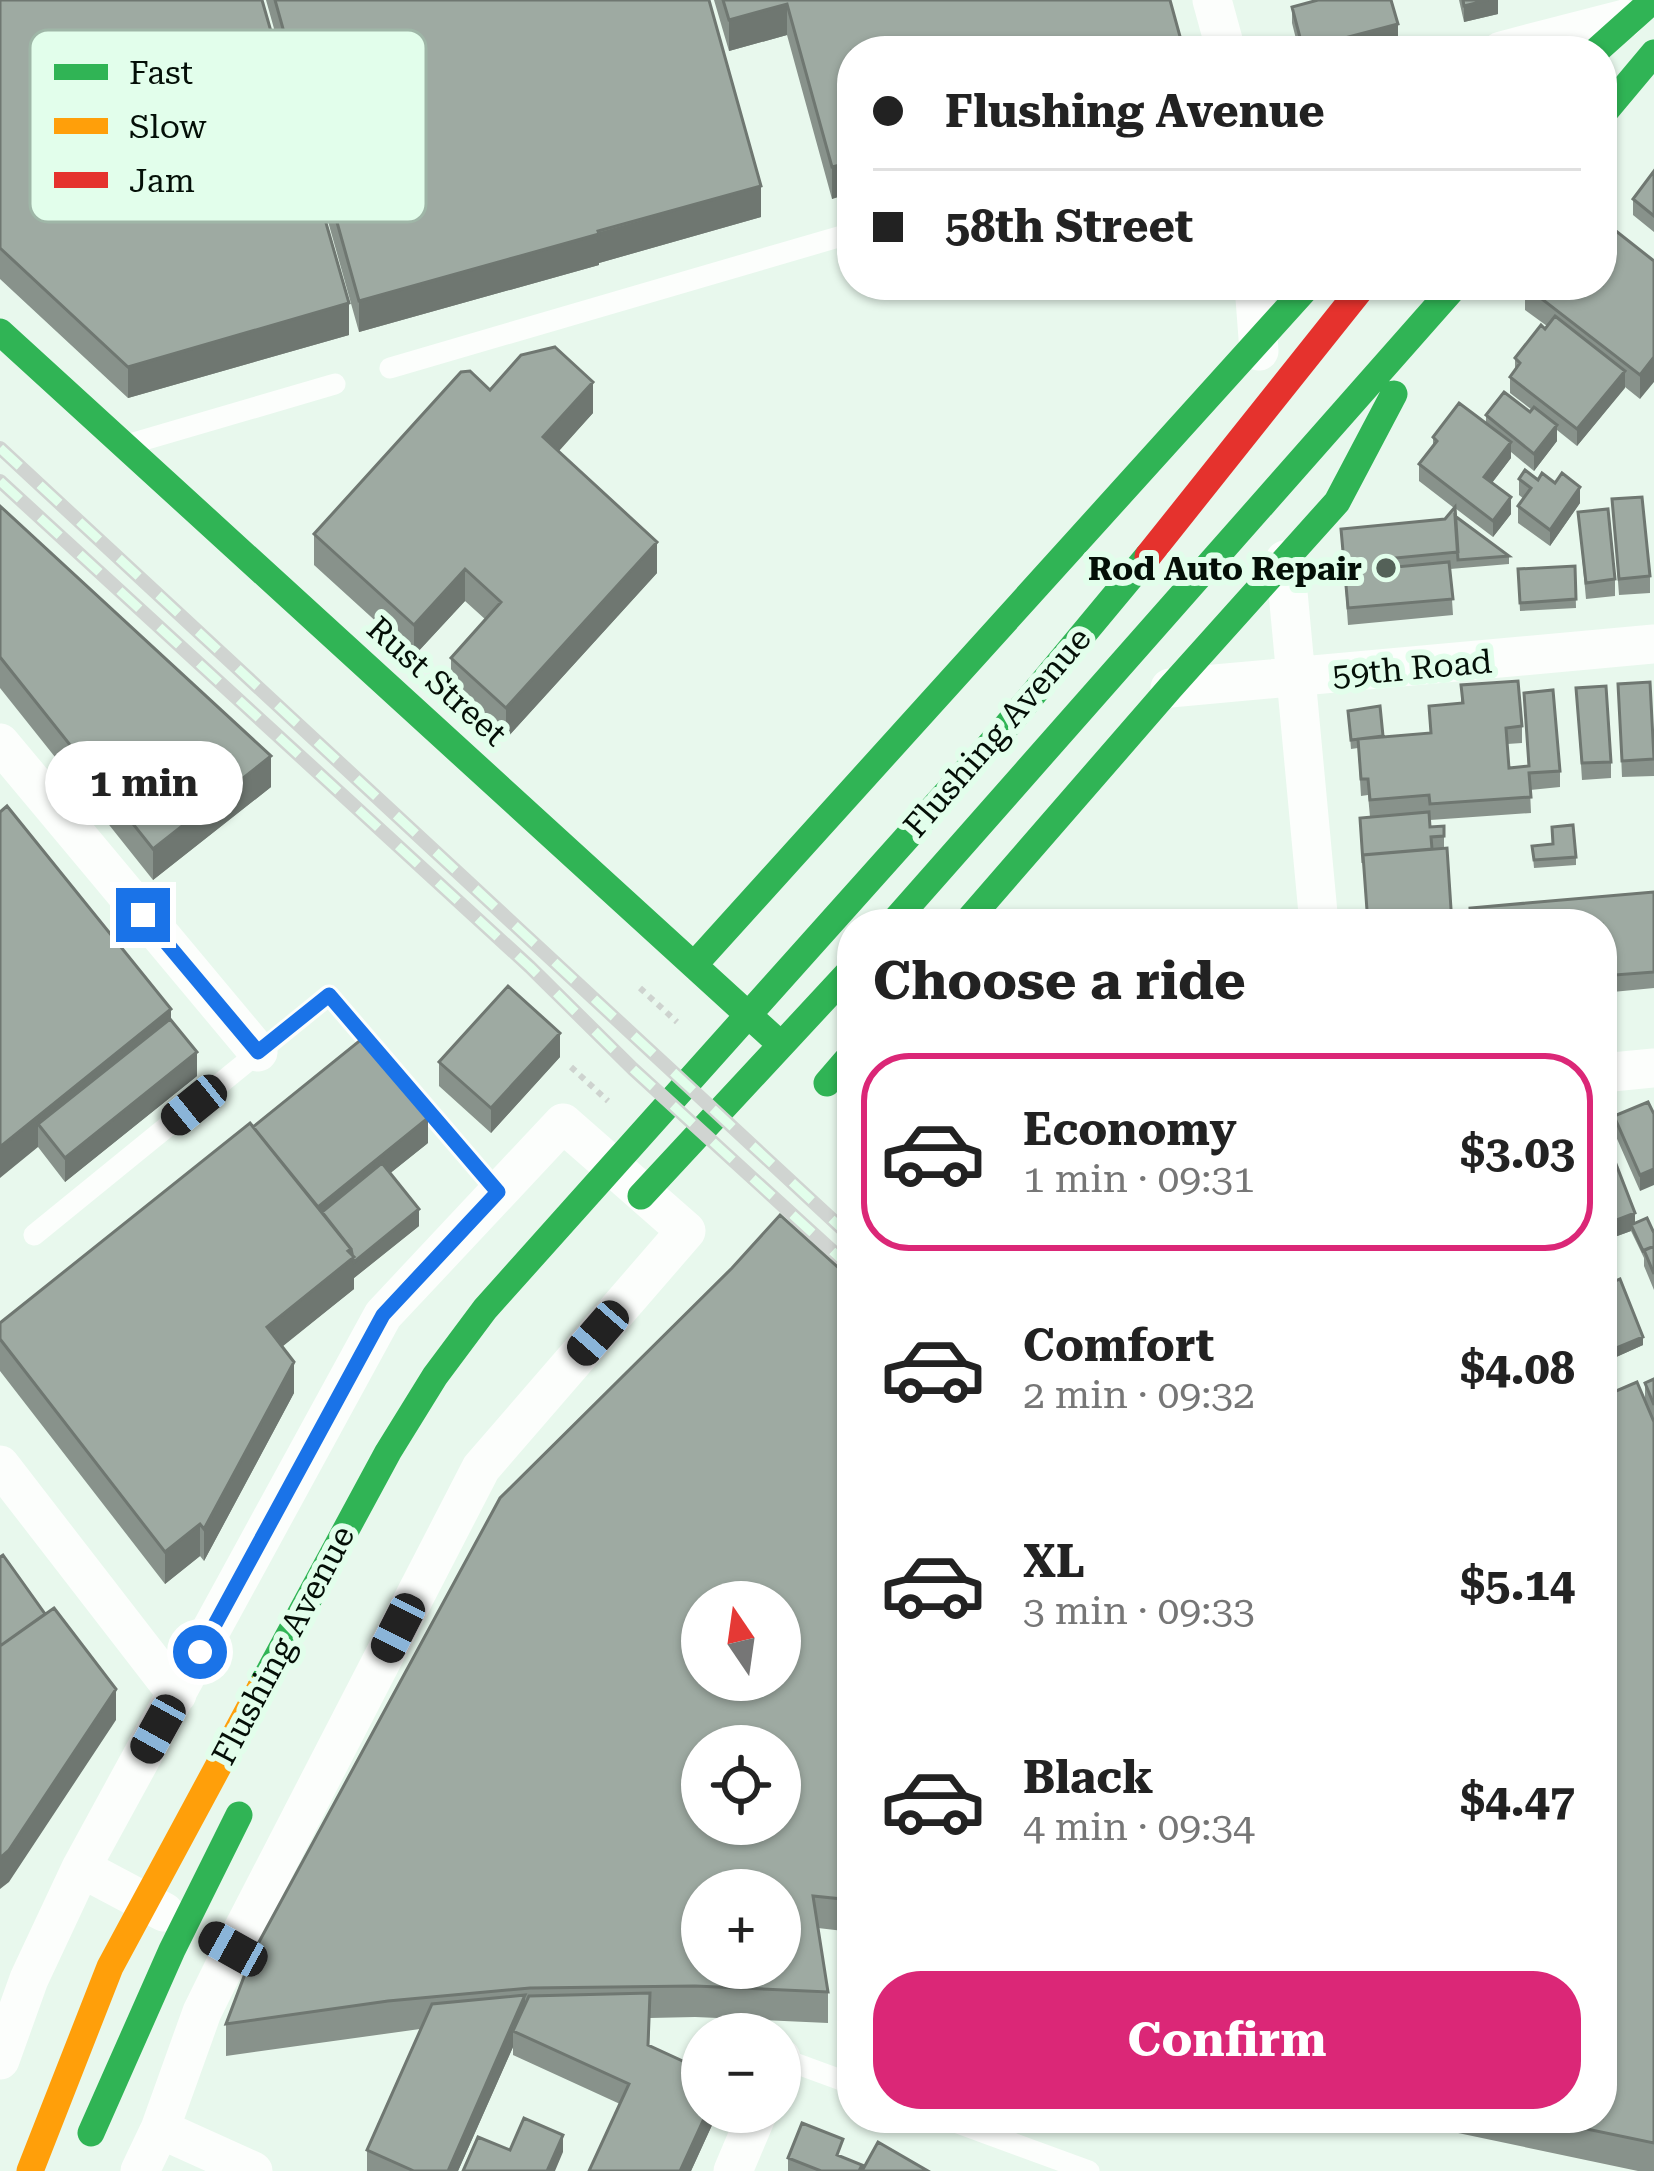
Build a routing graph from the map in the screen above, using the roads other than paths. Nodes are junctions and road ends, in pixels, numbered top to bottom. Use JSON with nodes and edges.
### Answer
{"nodes":[{"id":1,"x":1212,"y":0,"type":"edge"},
{"id":2,"x":1644,"y":8,"type":"edge"},
{"id":3,"x":1222,"y":36,"type":"edge"},
{"id":4,"x":1552,"y":36,"type":"edge"},
{"id":5,"x":1613,"y":36,"type":"edge"},
{"id":6,"x":1654,"y":53,"type":"edge"},
{"id":7,"x":1617,"y":97,"type":"edge"},
{"id":8,"x":837,"y":237,"type":"edge"},
{"id":9,"x":1255,"y":300,"type":"edge"},
{"id":10,"x":1296,"y":300,"type":"edge"},
{"id":11,"x":1352,"y":300,"type":"edge"},
{"id":12,"x":1443,"y":300,"type":"edge"},
{"id":13,"x":1446,"y":300,"type":"edge"},
{"id":14,"x":0,"y":332,"type":"edge"},
{"id":15,"x":1258,"y":342,"type":"junction"},
{"id":16,"x":390,"y":368,"type":"dead end"},
{"id":17,"x":335,"y":384,"type":"dead end"},
{"id":18,"x":1262,"y":412,"type":"junction"},
{"id":19,"x":123,"y":446,"type":"junction"},
{"id":20,"x":1285,"y":560,"type":"junction"},
{"id":21,"x":1654,"y":644,"type":"edge"},
{"id":22,"x":1298,"y":678,"type":"junction"},
{"id":23,"x":1169,"y":688,"type":"junction"},
{"id":24,"x":0,"y":743,"type":"edge"},
{"id":25,"x":842,"y":909,"type":"edge"},
{"id":26,"x":905,"y":909,"type":"edge"},
{"id":27,"x":978,"y":909,"type":"edge"},
{"id":28,"x":1318,"y":909,"type":"edge"},
{"id":29,"x":837,"y":915,"type":"edge"},
{"id":30,"x":703,"y":974,"type":"junction"},
{"id":31,"x":837,"y":985,"type":"edge"},
{"id":32,"x":258,"y":1052,"type":"junction"},
{"id":33,"x":1654,"y":1068,"type":"edge"},
{"id":34,"x":1617,"y":1072,"type":"edge"},
{"id":35,"x":833,"y":1073,"type":"edge"},
{"id":36,"x":498,"y":1192,"type":"junction"},
{"id":37,"x":616,"y":1222,"type":"dead end"},
{"id":38,"x":34,"y":1235,"type":"dead end"},
{"id":39,"x":0,"y":1465,"type":"edge"},
{"id":40,"x":177,"y":1694,"type":"junction"},
{"id":41,"x":254,"y":1789,"type":"dead end"},
{"id":42,"x":91,"y":1874,"type":"junction"},
{"id":43,"x":221,"y":1942,"type":"junction"},
{"id":44,"x":0,"y":2060,"type":"edge"},
{"id":45,"x":801,"y":2066,"type":"edge"},
{"id":46,"x":837,"y":2079,"type":"edge"},
{"id":47,"x":160,"y":2129,"type":"junction"},
{"id":48,"x":749,"y":2133,"type":"edge"},
{"id":49,"x":985,"y":2133,"type":"edge"},
{"id":50,"x":84,"y":2150,"type":"dead end"},
{"id":51,"x":31,"y":2171,"type":"edge"},
{"id":52,"x":140,"y":2171,"type":"edge"},
{"id":53,"x":253,"y":2171,"type":"edge"},
{"id":54,"x":733,"y":2171,"type":"edge"},
{"id":55,"x":1089,"y":2171,"type":"edge"}],
"edges":[{"from":1,"to":3,"type":"street"},
{"from":2,"to":4,"type":"street"},
{"from":2,"to":5,"type":"main road"},
{"from":6,"to":7,"type":"main road"},
{"from":8,"to":16,"type":"lane"},
{"from":9,"to":15,"type":"street"},
{"from":10,"to":15,"type":"main road"},
{"from":11,"to":18,"type":"main road","name":"Flushing Avenue"},
{"from":12,"to":26,"type":"main road","name":"Flushing Avenue"},
{"from":13,"to":20,"type":"main road"},
{"from":14,"to":19,"type":"main road","name":"Rust Street"},
{"from":15,"to":18,"type":"street"},
{"from":15,"to":30,"type":"main road"},
{"from":17,"to":19,"type":"lane"},
{"from":18,"to":25,"type":"main road","name":"Flushing Avenue"},
{"from":19,"to":30,"type":"main road","name":"Rust Street"},
{"from":20,"to":22,"type":"street"},
{"from":20,"to":23,"type":"main road"},
{"from":21,"to":22,"type":"street","name":"59th Road"},
{"from":22,"to":23,"type":"street","name":"59th Road"},
{"from":22,"to":28,"type":"street"},
{"from":23,"to":27,"type":"main road"},
{"from":24,"to":32,"type":"street"},
{"from":29,"to":51,"type":"main road","name":"Flushing Avenue"},
{"from":30,"to":35,"type":"main road","name":"Rust Street"},
{"from":31,"to":37,"type":"main road"},
{"from":32,"to":36,"type":"lane"},
{"from":32,"to":38,"type":"lane"},
{"from":33,"to":34,"type":"street"},
{"from":36,"to":40,"type":"street","name":"Flushing Avenue"},
{"from":36,"to":43,"type":"street","name":"Flushing Avenue"},
{"from":39,"to":40,"type":"street"},
{"from":40,"to":42,"type":"street","name":"Flushing Avenue"},
{"from":41,"to":50,"type":"main road","name":"Flushing Avenue"},
{"from":42,"to":43,"type":"street"},
{"from":42,"to":44,"type":"street","name":"Flushing Avenue"},
{"from":43,"to":47,"type":"street","name":"Flushing Avenue"},
{"from":45,"to":46,"type":"lane"},
{"from":47,"to":52,"type":"street","name":"Flushing Avenue"},
{"from":47,"to":53,"type":"street"},
{"from":48,"to":54,"type":"street"},
{"from":49,"to":55,"type":"lane"}]}
